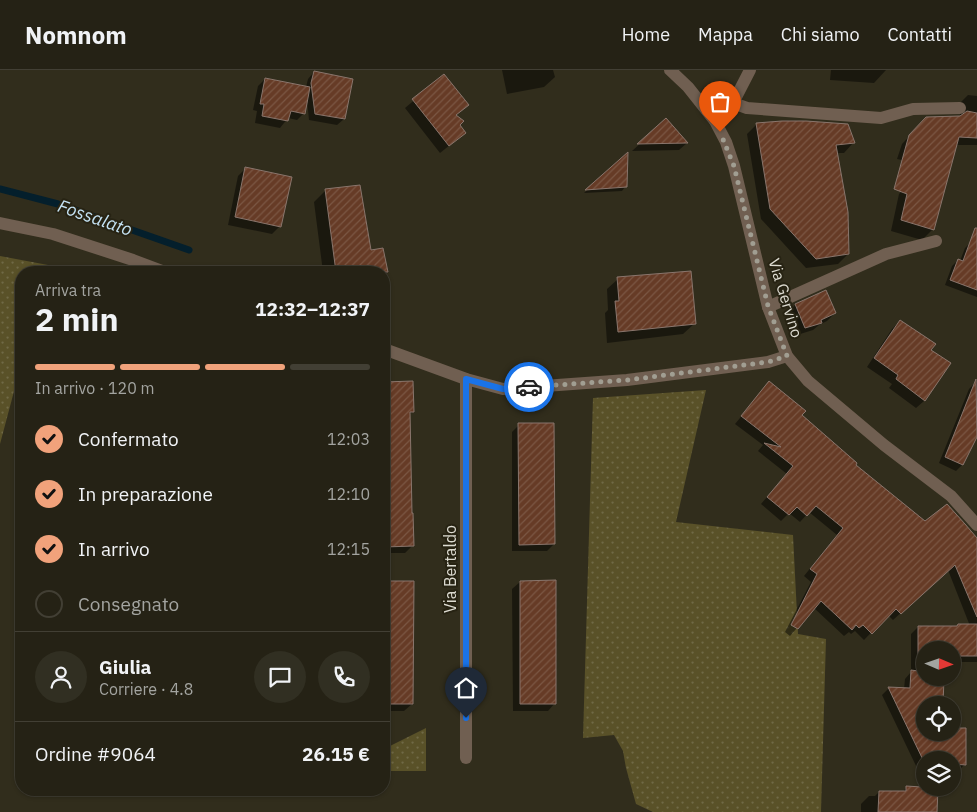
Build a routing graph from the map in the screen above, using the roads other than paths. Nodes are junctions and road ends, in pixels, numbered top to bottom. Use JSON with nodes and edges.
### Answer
{"nodes":[{"id":1,"x":670,"y":70,"type":"edge"},
{"id":2,"x":750,"y":70,"type":"edge"},
{"id":3,"x":733,"y":103,"type":"junction"},
{"id":4,"x":960,"y":108,"type":"dead end"},
{"id":5,"x":715,"y":121,"type":"junction"},
{"id":6,"x":0,"y":223,"type":"edge"},
{"id":7,"x":936,"y":241,"type":"dead end"},
{"id":8,"x":149,"y":266,"type":"edge"},
{"id":9,"x":768,"y":306,"type":"junction"},
{"id":10,"x":390,"y":352,"type":"edge"},
{"id":11,"x":787,"y":356,"type":"junction"},
{"id":12,"x":466,"y":379,"type":"junction"},
{"id":13,"x":977,"y":525,"type":"edge"},
{"id":14,"x":466,"y":758,"type":"dead end"}],
"edges":[{"from":1,"to":5,"type":"street","name":"Via Gervino"},
{"from":2,"to":3,"type":"street"},
{"from":3,"to":4,"type":"street"},
{"from":3,"to":5,"type":"street"},
{"from":5,"to":9,"type":"street","name":"Via Gervino"},
{"from":6,"to":8,"type":"street"},
{"from":7,"to":9,"type":"street"},
{"from":9,"to":11,"type":"street","name":"Via Gervino"},
{"from":10,"to":12,"type":"street"},
{"from":11,"to":12,"type":"street"},
{"from":11,"to":13,"type":"street","name":"Via Gervino"},
{"from":12,"to":14,"type":"street","name":"Via Bertaldo"}]}
